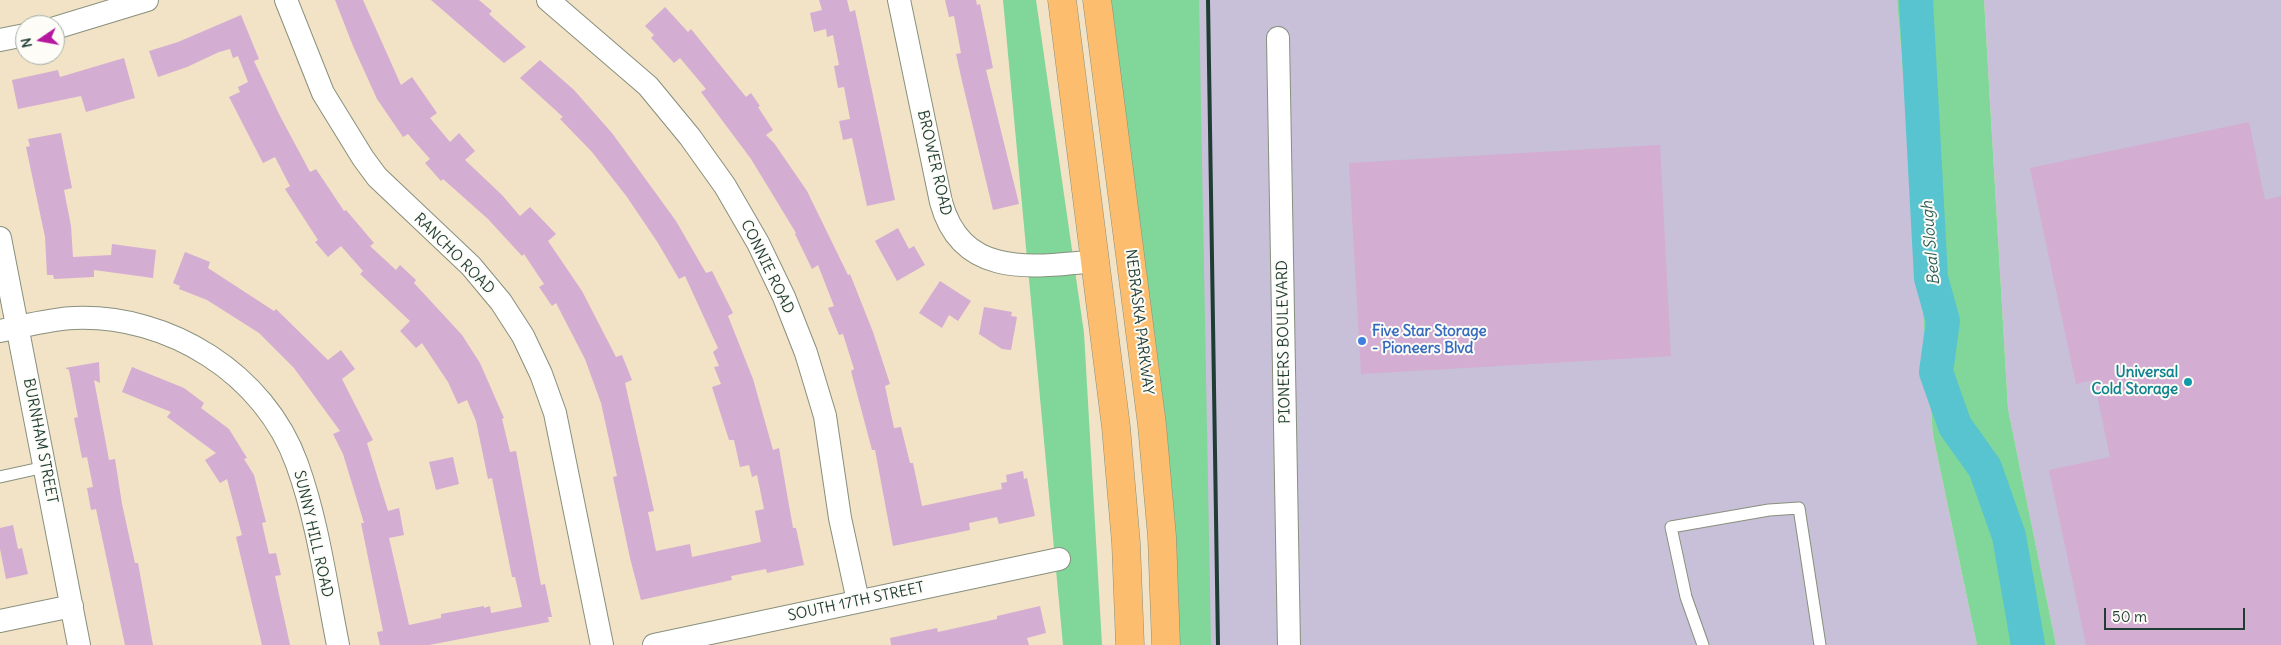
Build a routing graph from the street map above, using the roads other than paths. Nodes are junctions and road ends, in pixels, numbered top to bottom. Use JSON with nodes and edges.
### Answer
{"nodes":[{"id":1,"x":147,"y":0,"type":"edge"},
{"id":2,"x":286,"y":0,"type":"edge"},
{"id":3,"x":548,"y":0,"type":"edge"},
{"id":4,"x":899,"y":0,"type":"edge"},
{"id":5,"x":1062,"y":0,"type":"edge"},
{"id":6,"x":1098,"y":0,"type":"edge"},
{"id":7,"x":65,"y":25,"type":"edge"},
{"id":8,"x":15,"y":37,"type":"edge"},
{"id":9,"x":1278,"y":38,"type":"dead end"},
{"id":10,"x":0,"y":40,"type":"edge"},
{"id":11,"x":0,"y":238,"type":"edge"},
{"id":12,"x":1096,"y":261,"type":"junction"},
{"id":13,"x":9,"y":329,"type":"edge"},
{"id":14,"x":45,"y":467,"type":"junction"},
{"id":15,"x":0,"y":477,"type":"edge"},
{"id":16,"x":1059,"y":559,"type":"dead end"},
{"id":17,"x":858,"y":602,"type":"junction"},
{"id":18,"x":72,"y":606,"type":"junction"},
{"id":19,"x":0,"y":621,"type":"edge"},
{"id":20,"x":79,"y":645,"type":"edge"},
{"id":21,"x":338,"y":645,"type":"edge"},
{"id":22,"x":602,"y":645,"type":"edge"},
{"id":23,"x":654,"y":645,"type":"edge"},
{"id":24,"x":1130,"y":645,"type":"edge"},
{"id":25,"x":1166,"y":645,"type":"edge"},
{"id":26,"x":1288,"y":645,"type":"edge"},
{"id":27,"x":1703,"y":645,"type":"edge"},
{"id":28,"x":1820,"y":645,"type":"edge"}],
"edges":[{"from":1,"to":7,"type":"street"},
{"from":2,"to":22,"type":"street","name":"RANCHO ROAD"},
{"from":3,"to":17,"type":"street","name":"CONNIE ROAD"},
{"from":4,"to":12,"type":"street","name":"BROWER ROAD"},
{"from":5,"to":12,"type":"main road"},
{"from":6,"to":25,"type":"main road","name":"NEBRASKA PARKWAY"},
{"from":8,"to":10,"type":"street"},
{"from":9,"to":26,"type":"street","name":"PIONEERS BOULEVARD"},
{"from":11,"to":13,"type":"street","name":"BURNHAM STREET"},
{"from":12,"to":24,"type":"main road"},
{"from":13,"to":14,"type":"street","name":"BURNHAM STREET"},
{"from":13,"to":21,"type":"street","name":"SUNNY HILL ROAD"},
{"from":14,"to":15,"type":"lane"},
{"from":14,"to":18,"type":"street","name":"BURNHAM STREET"},
{"from":16,"to":17,"type":"street","name":"SOUTH 17TH STREET"},
{"from":17,"to":23,"type":"street","name":"SOUTH 17TH STREET"},
{"from":18,"to":19,"type":"street"},
{"from":18,"to":20,"type":"street","name":"BURNHAM STREET"},
{"from":27,"to":28,"type":"lane"}]}
